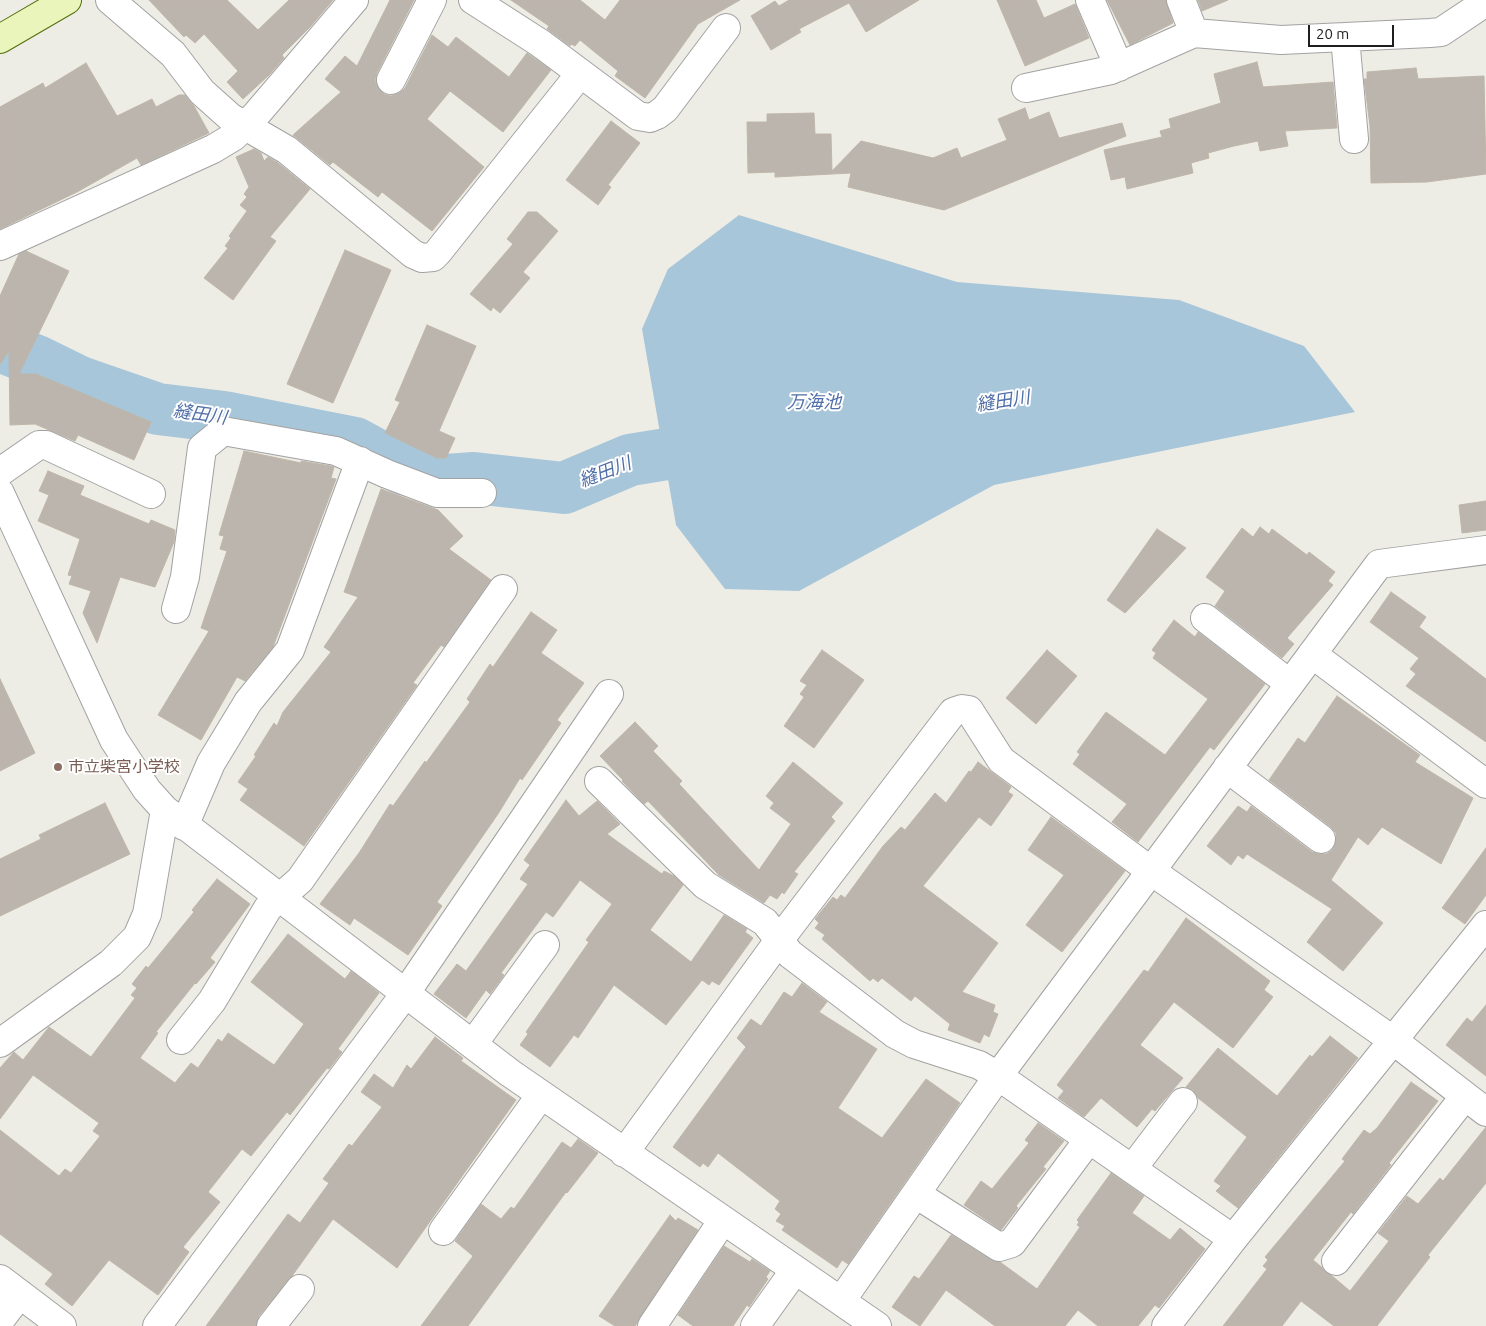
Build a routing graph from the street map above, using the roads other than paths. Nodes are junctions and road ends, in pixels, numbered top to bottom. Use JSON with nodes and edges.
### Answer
{"nodes":[{"id":1,"x":67,"y":0,"type":"edge"},
{"id":2,"x":110,"y":0,"type":"edge"},
{"id":3,"x":354,"y":0,"type":"edge"},
{"id":4,"x":432,"y":0,"type":"edge"},
{"id":5,"x":473,"y":0,"type":"edge"},
{"id":6,"x":1090,"y":0,"type":"edge"},
{"id":7,"x":1181,"y":0,"type":"edge"},
{"id":8,"x":1486,"y":2,"type":"edge"},
{"id":9,"x":726,"y":28,"type":"dead end"},
{"id":10,"x":1194,"y":33,"type":"junction"},
{"id":11,"x":1345,"y":37,"type":"junction"},
{"id":12,"x":0,"y":39,"type":"edge"},
{"id":13,"x":1118,"y":67,"type":"junction"},
{"id":14,"x":580,"y":74,"type":"junction"},
{"id":15,"x":392,"y":80,"type":"dead end"},
{"id":16,"x":1026,"y":88,"type":"dead end"},
{"id":17,"x":246,"y":126,"type":"junction"},
{"id":18,"x":1354,"y":139,"type":"dead end"},
{"id":19,"x":0,"y":246,"type":"edge"},
{"id":20,"x":360,"y":460,"type":"junction"},
{"id":21,"x":0,"y":472,"type":"edge"},
{"id":22,"x":482,"y":492,"type":"dead end"},
{"id":23,"x":0,"y":493,"type":"edge"},
{"id":24,"x":151,"y":494,"type":"dead end"},
{"id":25,"x":1486,"y":550,"type":"edge"},
{"id":26,"x":503,"y":589,"type":"dead end"},
{"id":27,"x":176,"y":609,"type":"dead end"},
{"id":28,"x":1204,"y":618,"type":"dead end"},
{"id":29,"x":1312,"y":654,"type":"junction"},
{"id":30,"x":1290,"y":684,"type":"junction"},
{"id":31,"x":609,"y":694,"type":"dead end"},
{"id":32,"x":1227,"y":768,"type":"junction"},
{"id":33,"x":599,"y":781,"type":"dead end"},
{"id":34,"x":1486,"y":784,"type":"edge"},
{"id":35,"x":174,"y":818,"type":"junction"},
{"id":36,"x":1321,"y":839,"type":"dead end"},
{"id":37,"x":1151,"y":871,"type":"junction"},
{"id":38,"x":277,"y":898,"type":"junction"},
{"id":39,"x":1486,"y":925,"type":"edge"},
{"id":40,"x":780,"y":939,"type":"junction"},
{"id":41,"x":545,"y":945,"type":"dead end"},
{"id":42,"x":405,"y":994,"type":"junction"},
{"id":43,"x":181,"y":1040,"type":"dead end"},
{"id":44,"x":1394,"y":1041,"type":"junction"},
{"id":45,"x":0,"y":1043,"type":"edge"},
{"id":46,"x":472,"y":1044,"type":"junction"},
{"id":47,"x":998,"y":1076,"type":"junction"},
{"id":48,"x":541,"y":1094,"type":"junction"},
{"id":49,"x":1465,"y":1096,"type":"junction"},
{"id":50,"x":1182,"y":1102,"type":"dead end"},
{"id":51,"x":1486,"y":1112,"type":"edge"},
{"id":52,"x":1089,"y":1140,"type":"junction"},
{"id":53,"x":624,"y":1153,"type":"junction"},
{"id":54,"x":1132,"y":1168,"type":"junction"},
{"id":55,"x":916,"y":1194,"type":"junction"},
{"id":56,"x":723,"y":1220,"type":"junction"},
{"id":57,"x":443,"y":1230,"type":"dead end"},
{"id":58,"x":1233,"y":1239,"type":"junction"},
{"id":59,"x":1336,"y":1261,"type":"dead end"},
{"id":60,"x":795,"y":1270,"type":"junction"},
{"id":61,"x":10,"y":1286,"type":"edge"},
{"id":62,"x":300,"y":1289,"type":"dead end"},
{"id":63,"x":842,"y":1302,"type":"junction"},
{"id":64,"x":0,"y":1320,"type":"edge"},
{"id":65,"x":62,"y":1326,"type":"edge"},
{"id":66,"x":157,"y":1326,"type":"edge"},
{"id":67,"x":272,"y":1326,"type":"edge"},
{"id":68,"x":652,"y":1326,"type":"edge"},
{"id":69,"x":755,"y":1326,"type":"edge"},
{"id":70,"x":877,"y":1326,"type":"edge"},
{"id":71,"x":1166,"y":1326,"type":"edge"}],
"edges":[{"from":1,"to":12,"type":"street"},
{"from":2,"to":17,"type":"street"},
{"from":3,"to":17,"type":"street"},
{"from":4,"to":15,"type":"street"},
{"from":5,"to":14,"type":"street"},
{"from":6,"to":13,"type":"street"},
{"from":7,"to":10,"type":"street"},
{"from":8,"to":11,"type":"street"},
{"from":9,"to":14,"type":"street"},
{"from":10,"to":11,"type":"street"},
{"from":10,"to":13,"type":"street"},
{"from":11,"to":18,"type":"street"},
{"from":13,"to":16,"type":"street"},
{"from":14,"to":17,"type":"street"},
{"from":17,"to":19,"type":"street"},
{"from":20,"to":22,"type":"street"},
{"from":20,"to":27,"type":"street"},
{"from":20,"to":35,"type":"street"},
{"from":21,"to":24,"type":"street"},
{"from":23,"to":35,"type":"street"},
{"from":25,"to":29,"type":"street"},
{"from":26,"to":38,"type":"street"},
{"from":28,"to":30,"type":"street"},
{"from":29,"to":30,"type":"street"},
{"from":29,"to":34,"type":"street"},
{"from":30,"to":32,"type":"street"},
{"from":31,"to":42,"type":"street"},
{"from":32,"to":36,"type":"street"},
{"from":32,"to":37,"type":"street"},
{"from":33,"to":40,"type":"street"},
{"from":35,"to":38,"type":"street"},
{"from":35,"to":45,"type":"street"},
{"from":37,"to":40,"type":"street"},
{"from":37,"to":44,"type":"street"},
{"from":37,"to":47,"type":"street"},
{"from":38,"to":42,"type":"street"},
{"from":38,"to":43,"type":"street"},
{"from":39,"to":44,"type":"street"},
{"from":40,"to":47,"type":"street"},
{"from":40,"to":53,"type":"street"},
{"from":41,"to":46,"type":"street"},
{"from":42,"to":46,"type":"street"},
{"from":42,"to":66,"type":"street"},
{"from":44,"to":49,"type":"street"},
{"from":44,"to":58,"type":"street"},
{"from":46,"to":48,"type":"street"},
{"from":47,"to":52,"type":"street"},
{"from":47,"to":55,"type":"street"},
{"from":48,"to":53,"type":"street"},
{"from":48,"to":57,"type":"street"},
{"from":49,"to":51,"type":"street"},
{"from":49,"to":59,"type":"street"},
{"from":50,"to":54,"type":"street"},
{"from":52,"to":54,"type":"street"},
{"from":52,"to":55,"type":"street"},
{"from":53,"to":56,"type":"street"},
{"from":54,"to":58,"type":"street"},
{"from":55,"to":63,"type":"street"},
{"from":56,"to":60,"type":"street"},
{"from":56,"to":68,"type":"street"},
{"from":58,"to":71,"type":"street"},
{"from":60,"to":63,"type":"street"},
{"from":60,"to":69,"type":"street"},
{"from":61,"to":64,"type":"street"},
{"from":61,"to":65,"type":"street"},
{"from":62,"to":67,"type":"street"},
{"from":63,"to":70,"type":"street"}]}
